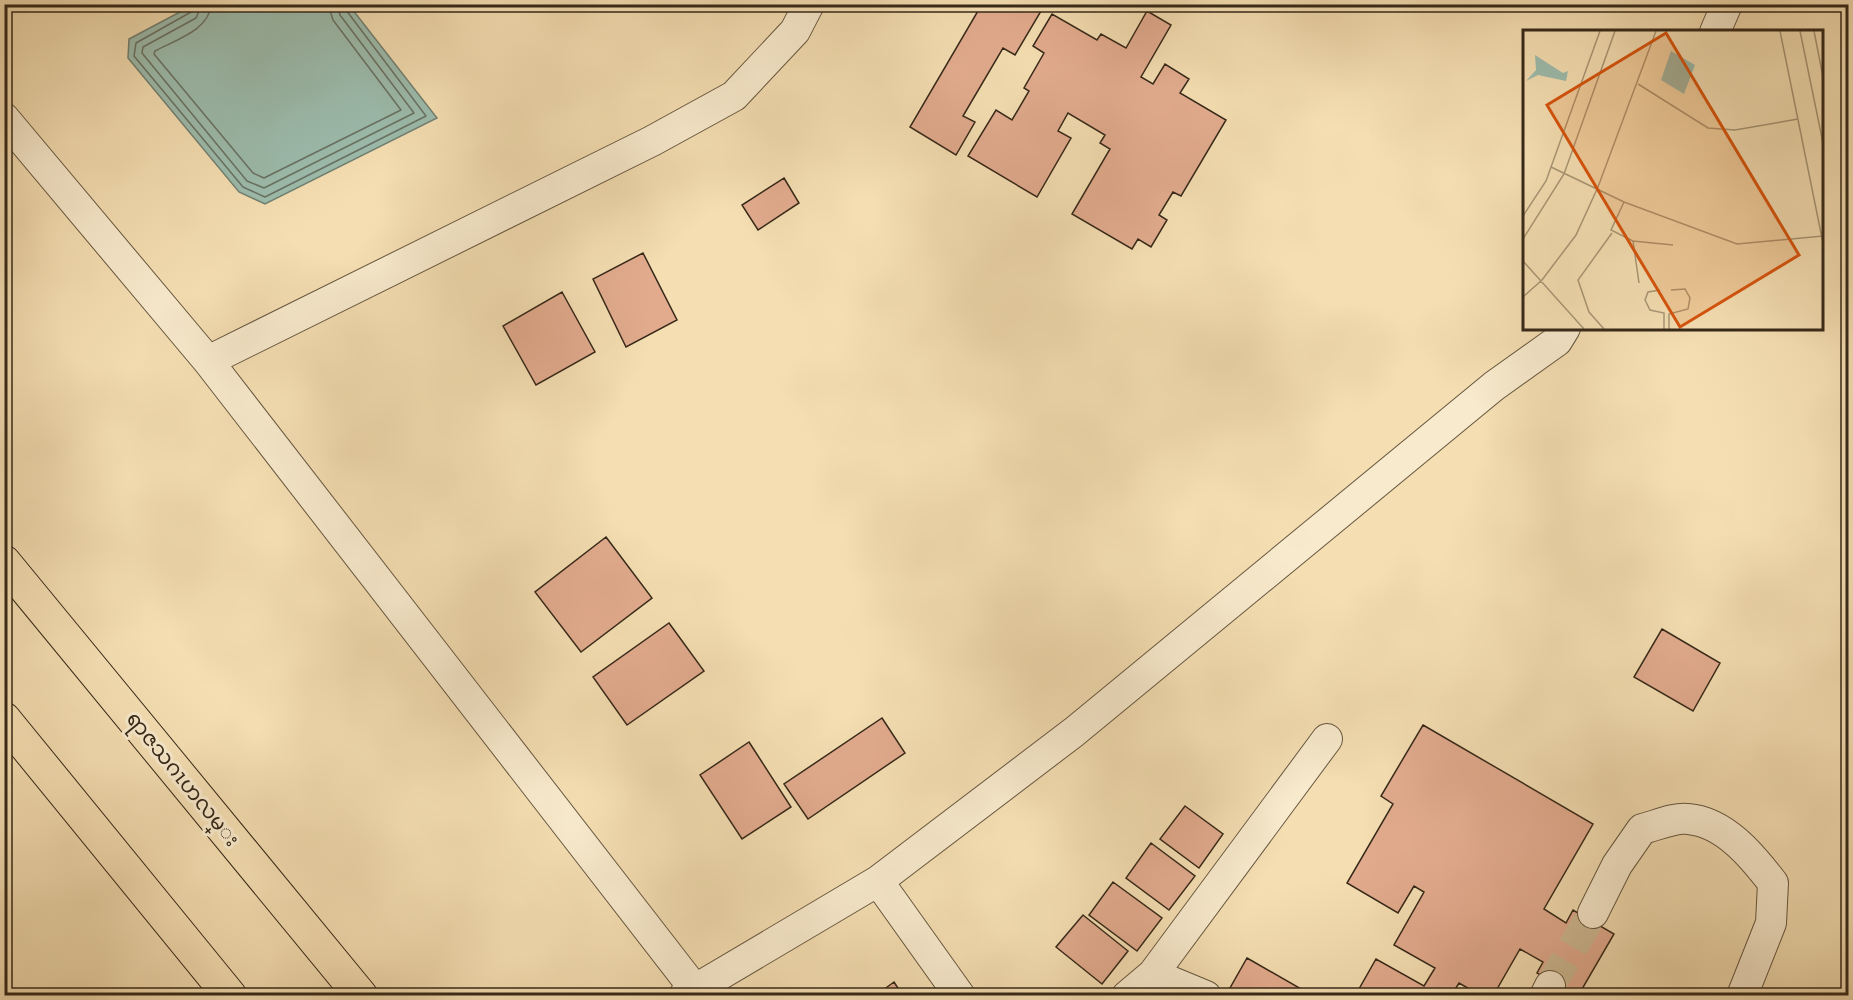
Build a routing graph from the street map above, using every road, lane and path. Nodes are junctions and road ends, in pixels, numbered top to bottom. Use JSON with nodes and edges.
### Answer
{"nodes":[{"id":1,"x":808,"y":4,"type":"edge"},
{"id":2,"x":1727,"y":4,"type":"edge"},
{"id":3,"x":1716,"y":30,"type":"edge"},
{"id":4,"x":4,"y":118,"type":"edge"},
{"id":5,"x":1564,"y":330,"type":"edge"},
{"id":6,"x":208,"y":361,"type":"junction"},
{"id":7,"x":4,"y":562,"type":"edge"},
{"id":8,"x":4,"y":719,"type":"edge"},
{"id":9,"x":1327,"y":739,"type":"dead end"},
{"id":10,"x":878,"y":880,"type":"junction"},
{"id":11,"x":1593,"y":914,"type":"tunnel mouth"},
{"id":12,"x":1154,"y":974,"type":"junction"},
{"id":13,"x":693,"y":993,"type":"edge"},
{"id":14,"x":230,"y":996,"type":"edge"},
{"id":15,"x":361,"y":996,"type":"edge"},
{"id":16,"x":960,"y":996,"type":"edge"},
{"id":17,"x":1127,"y":996,"type":"edge"},
{"id":18,"x":1206,"y":996,"type":"edge"},
{"id":19,"x":1742,"y":996,"type":"edge"}],
"edges":[{"from":1,"to":6,"type":"street"},
{"from":2,"to":3,"type":"street"},
{"from":4,"to":6,"type":"street"},
{"from":5,"to":10,"type":"street"},
{"from":6,"to":13,"type":"street"},
{"from":7,"to":15,"type":"main road","name":"ရာဇသဂၤဟလမ္း"},
{"from":8,"to":14,"type":"main road"},
{"from":9,"to":12,"type":"street"},
{"from":10,"to":13,"type":"street"},
{"from":10,"to":16,"type":"street"},
{"from":11,"to":19,"type":"street"},
{"from":12,"to":17,"type":"street"},
{"from":12,"to":18,"type":"street"}]}
